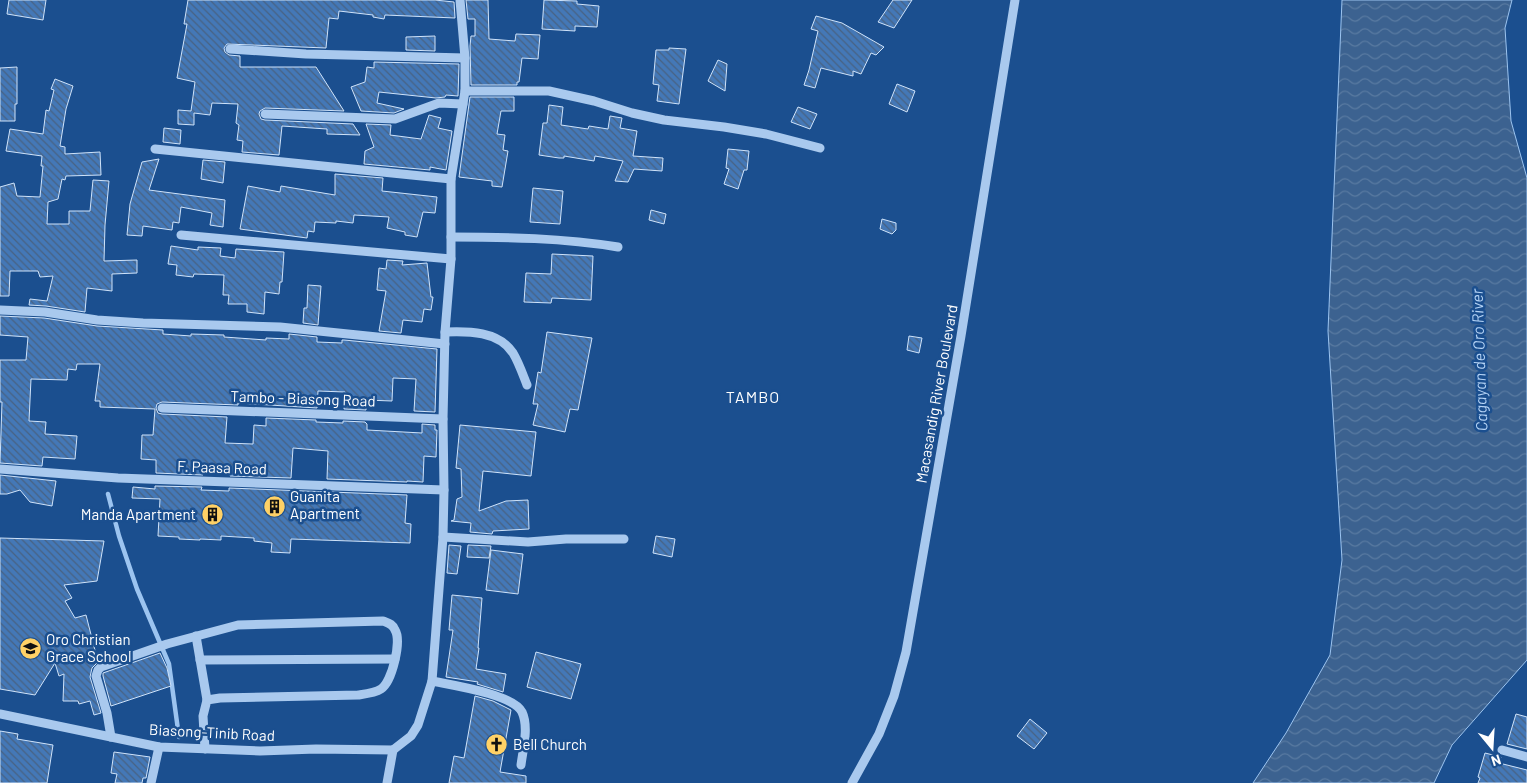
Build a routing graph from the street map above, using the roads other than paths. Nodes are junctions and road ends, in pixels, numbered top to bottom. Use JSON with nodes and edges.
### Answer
{"nodes":[{"id":1,"x":460,"y":0,"type":"edge"},
{"id":2,"x":1015,"y":0,"type":"edge"},
{"id":3,"x":230,"y":49,"type":"dead end"},
{"id":4,"x":465,"y":58,"type":"junction"},
{"id":5,"x":465,"y":91,"type":"junction"},
{"id":6,"x":463,"y":104,"type":"junction"},
{"id":7,"x":265,"y":114,"type":"dead end"},
{"id":8,"x":820,"y":148,"type":"dead end"},
{"id":9,"x":155,"y":150,"type":"dead end"},
{"id":10,"x":451,"y":178,"type":"junction"},
{"id":11,"x":181,"y":235,"type":"dead end"},
{"id":12,"x":451,"y":237,"type":"junction"},
{"id":13,"x":618,"y":247,"type":"dead end"},
{"id":14,"x":451,"y":259,"type":"junction"},
{"id":15,"x":0,"y":310,"type":"edge"},
{"id":16,"x":445,"y":332,"type":"junction"},
{"id":17,"x":445,"y":344,"type":"junction"},
{"id":18,"x":527,"y":385,"type":"dead end"},
{"id":19,"x":162,"y":408,"type":"dead end"},
{"id":20,"x":443,"y":419,"type":"junction"},
{"id":21,"x":0,"y":469,"type":"edge"},
{"id":22,"x":444,"y":490,"type":"junction"},
{"id":23,"x":443,"y":537,"type":"junction"},
{"id":24,"x":624,"y":539,"type":"dead end"},
{"id":25,"x":196,"y":636,"type":"junction"},
{"id":26,"x":395,"y":659,"type":"junction"},
{"id":27,"x":200,"y":660,"type":"junction"},
{"id":28,"x":432,"y":681,"type":"junction"},
{"id":29,"x":207,"y":700,"type":"junction"},
{"id":30,"x":0,"y":714,"type":"edge"},
{"id":31,"x":111,"y":737,"type":"junction"},
{"id":32,"x":159,"y":747,"type":"junction"},
{"id":33,"x":205,"y":749,"type":"junction"},
{"id":34,"x":393,"y":750,"type":"junction"},
{"id":35,"x":1502,"y":750,"type":"dead end"},
{"id":36,"x":1527,"y":757,"type":"edge"},
{"id":37,"x":521,"y":765,"type":"dead end"},
{"id":38,"x":151,"y":783,"type":"edge"},
{"id":39,"x":388,"y":783,"type":"edge"},
{"id":40,"x":852,"y":783,"type":"edge"}],
"edges":[{"from":1,"to":4,"type":"street"},
{"from":2,"to":40,"type":"street","name":"Macasandig River Boulevard"},
{"from":3,"to":4,"type":"street"},
{"from":4,"to":5,"type":"street"},
{"from":5,"to":6,"type":"street"},
{"from":5,"to":8,"type":"street"},
{"from":6,"to":7,"type":"street"},
{"from":6,"to":10,"type":"street"},
{"from":9,"to":10,"type":"street"},
{"from":10,"to":12,"type":"street"},
{"from":11,"to":14,"type":"street"},
{"from":12,"to":13,"type":"street"},
{"from":12,"to":14,"type":"street"},
{"from":14,"to":16,"type":"street"},
{"from":15,"to":17,"type":"street"},
{"from":16,"to":17,"type":"street"},
{"from":16,"to":18,"type":"street"},
{"from":17,"to":20,"type":"street"},
{"from":19,"to":20,"type":"street","name":"Tambo - Biasong Road"},
{"from":20,"to":22,"type":"street"},
{"from":21,"to":22,"type":"street","name":"F. Paasa Road"},
{"from":22,"to":23,"type":"street"},
{"from":23,"to":24,"type":"street"},
{"from":23,"to":28,"type":"street"},
{"from":25,"to":26,"type":"street"},
{"from":25,"to":27,"type":"street"},
{"from":25,"to":31,"type":"street"},
{"from":26,"to":27,"type":"street"},
{"from":26,"to":29,"type":"street"},
{"from":27,"to":29,"type":"street"},
{"from":28,"to":34,"type":"street"},
{"from":28,"to":37,"type":"street"},
{"from":29,"to":33,"type":"street"},
{"from":30,"to":31,"type":"street","name":"Biasong-Tinib Road"},
{"from":31,"to":32,"type":"street","name":"Biasong-Tinib Road"},
{"from":32,"to":33,"type":"street","name":"Biasong-Tinib Road"},
{"from":32,"to":38,"type":"street"},
{"from":33,"to":34,"type":"street","name":"Biasong-Tinib Road"},
{"from":34,"to":39,"type":"street"},
{"from":35,"to":36,"type":"street"}]}
